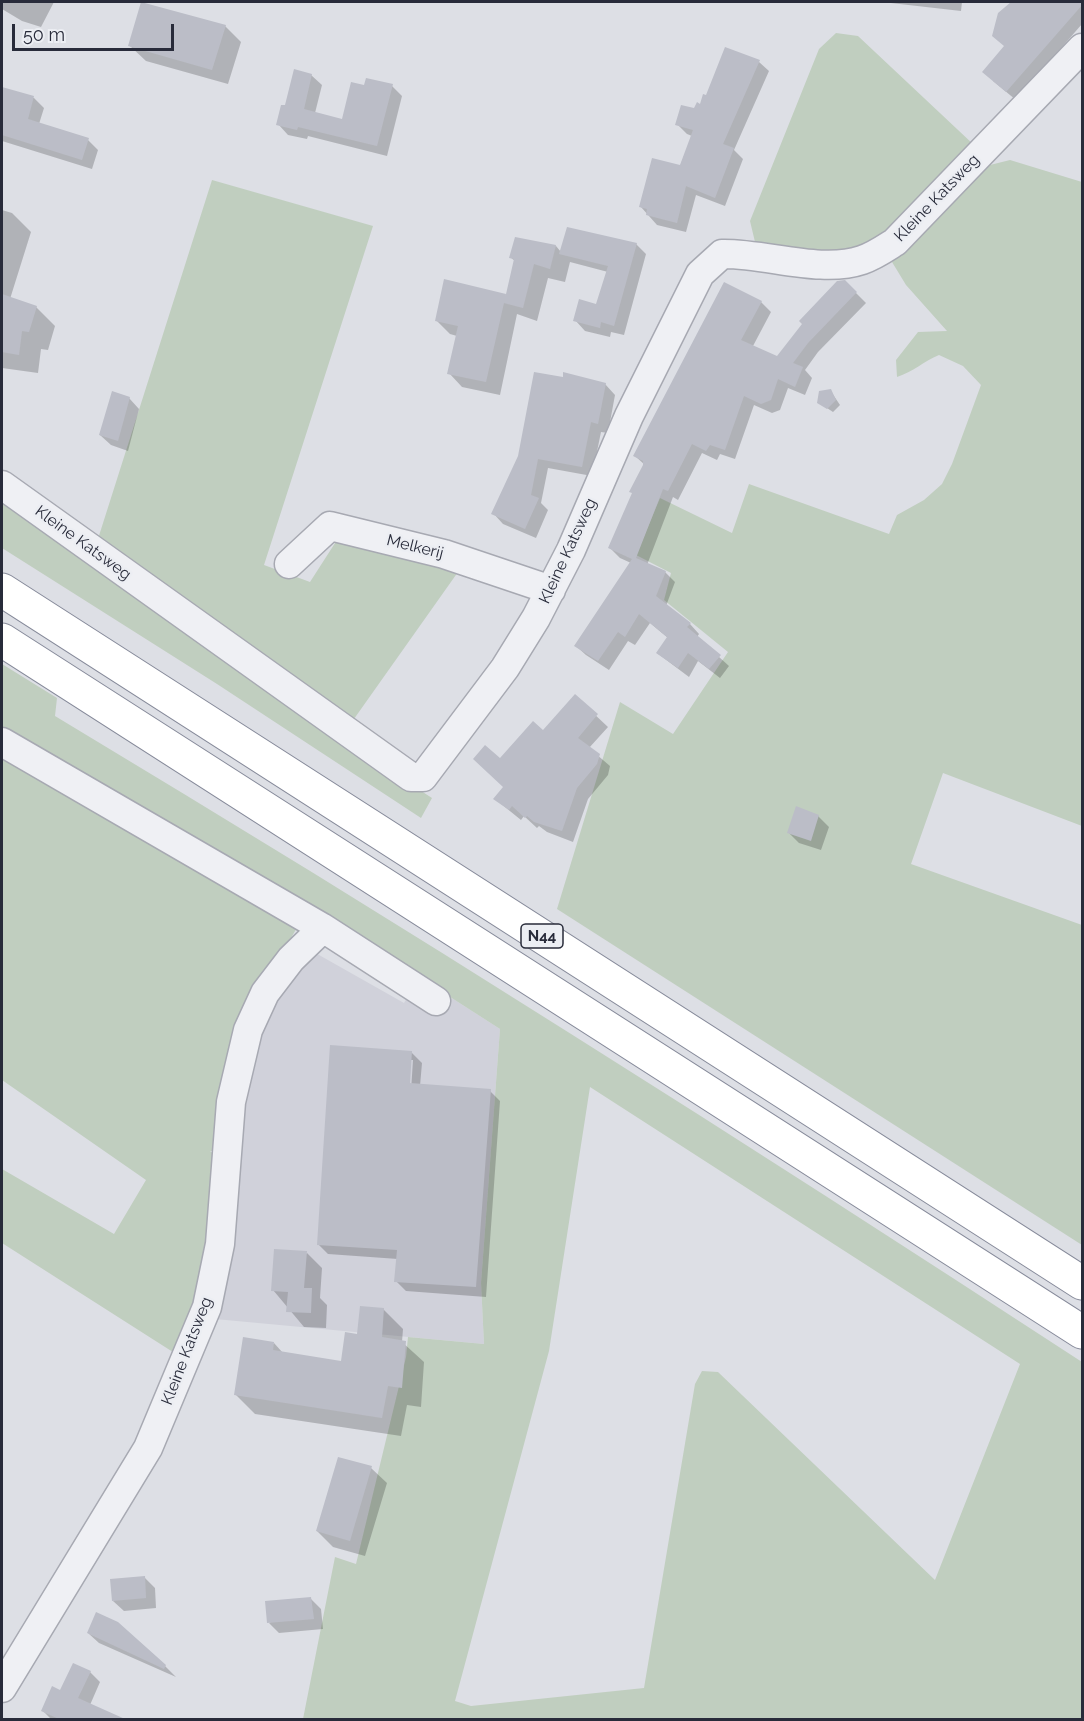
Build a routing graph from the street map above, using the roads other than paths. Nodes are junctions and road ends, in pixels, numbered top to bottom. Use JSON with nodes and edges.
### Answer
{"nodes":[{"id":1,"x":1083,"y":48,"type":"edge"},
{"id":2,"x":2,"y":485,"type":"edge"},
{"id":3,"x":289,"y":564,"type":"dead end"},
{"id":4,"x":2,"y":590,"type":"edge"},
{"id":5,"x":551,"y":590,"type":"junction"},
{"id":6,"x":2,"y":640,"type":"edge"},
{"id":7,"x":2,"y":742,"type":"edge"},
{"id":8,"x":323,"y":928,"type":"junction"},
{"id":9,"x":436,"y":1001,"type":"dead end"},
{"id":10,"x":1083,"y":1283,"type":"edge"},
{"id":11,"x":1083,"y":1332,"type":"edge"},
{"id":12,"x":2,"y":1688,"type":"edge"}],
"edges":[{"from":1,"to":5,"type":"street","name":"Kleine Katsweg"},
{"from":2,"to":5,"type":"street","name":"Kleine Katsweg"},
{"from":3,"to":5,"type":"street","name":"Melkerij"},
{"from":4,"to":10,"type":"highway","number":"N44"},
{"from":6,"to":11,"type":"highway","number":"N44"},
{"from":7,"to":8,"type":"street"},
{"from":8,"to":9,"type":"street"},
{"from":8,"to":12,"type":"street","name":"Kleine Katsweg"}]}
